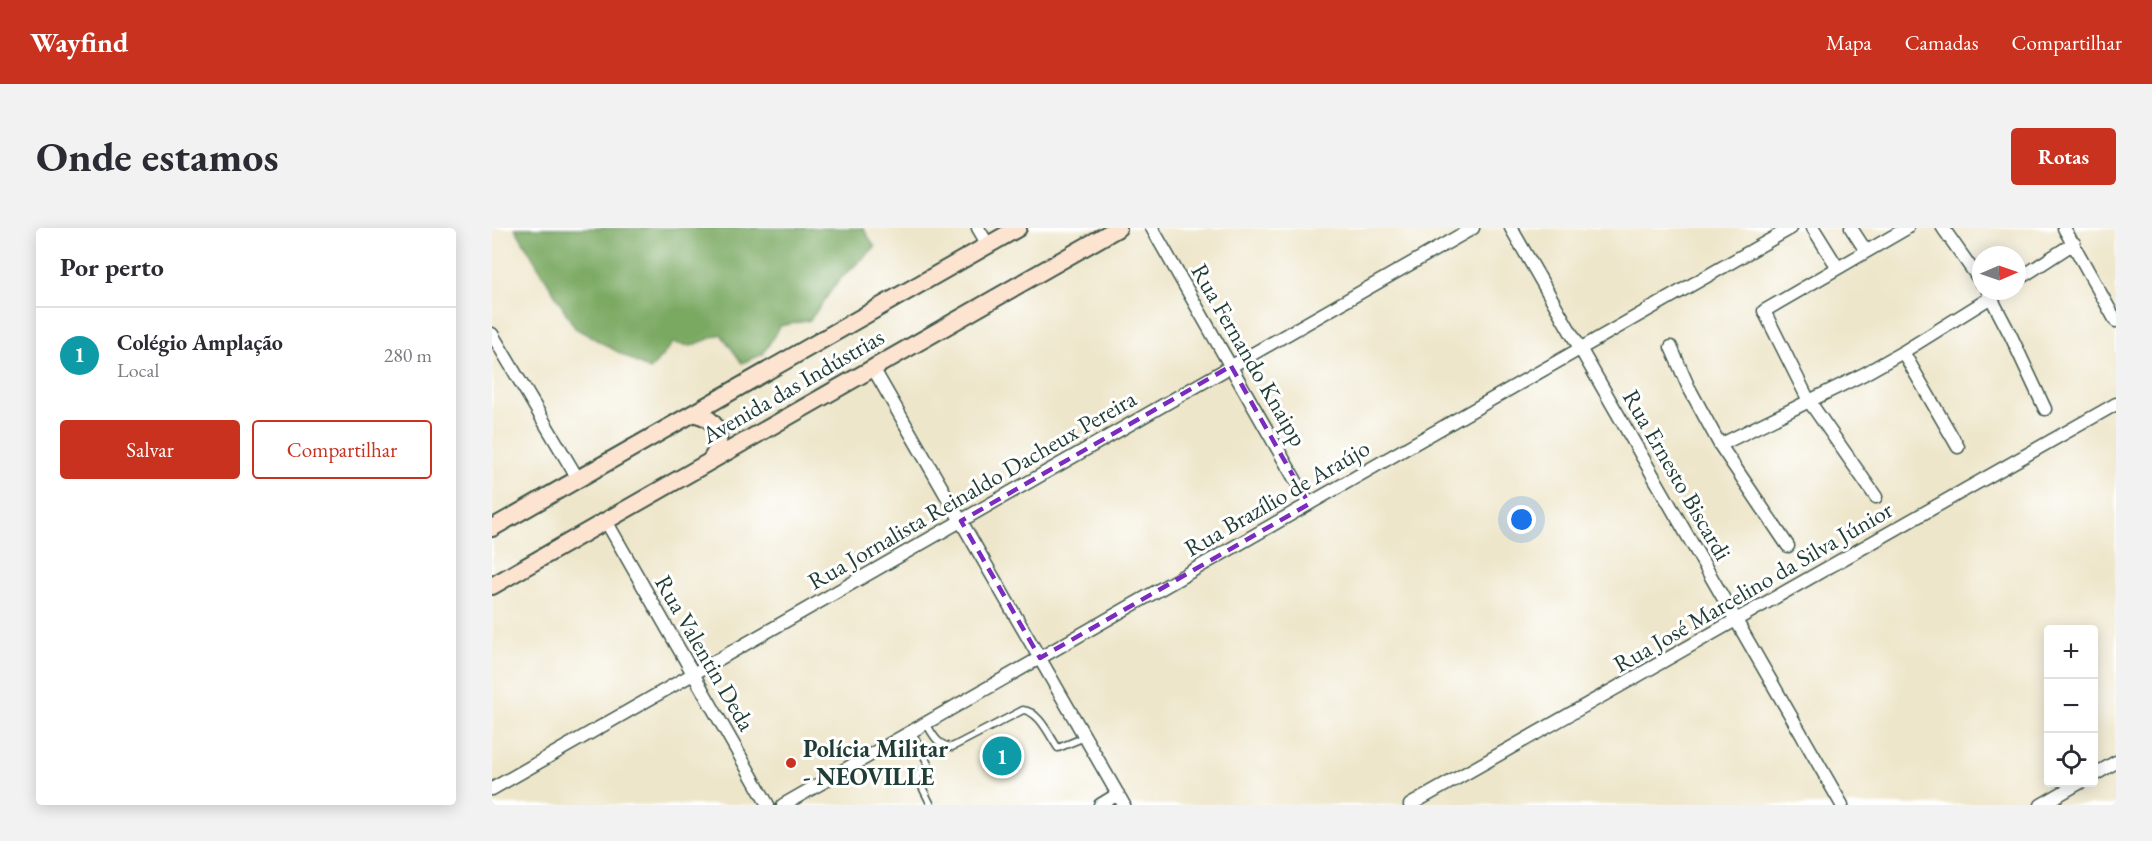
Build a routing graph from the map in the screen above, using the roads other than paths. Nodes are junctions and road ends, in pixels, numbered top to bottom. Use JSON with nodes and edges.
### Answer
{"nodes":[{"id":1,"x":978,"y":228,"type":"edge"},
{"id":2,"x":1018,"y":228,"type":"edge"},
{"id":3,"x":1118,"y":228,"type":"edge"},
{"id":4,"x":1152,"y":228,"type":"edge"},
{"id":5,"x":1473,"y":228,"type":"edge"},
{"id":6,"x":1511,"y":228,"type":"edge"},
{"id":7,"x":1791,"y":228,"type":"edge"},
{"id":8,"x":1813,"y":228,"type":"edge"},
{"id":9,"x":1851,"y":228,"type":"edge"},
{"id":10,"x":1907,"y":228,"type":"edge"},
{"id":11,"x":1943,"y":228,"type":"edge"},
{"id":12,"x":2064,"y":228,"type":"edge"},
{"id":13,"x":2074,"y":243,"type":"junction"},
{"id":14,"x":988,"y":245,"type":"junction"},
{"id":15,"x":1866,"y":251,"type":"junction"},
{"id":16,"x":1838,"y":268,"type":"junction"},
{"id":17,"x":1972,"y":269,"type":"edge"},
{"id":18,"x":2026,"y":274,"type":"edge"},
{"id":19,"x":1982,"y":300,"type":"edge"},
{"id":20,"x":1996,"y":300,"type":"edge"},
{"id":21,"x":2116,"y":321,"type":"edge"},
{"id":22,"x":492,"y":334,"type":"edge"},
{"id":23,"x":1671,"y":347,"type":"dead end"},
{"id":24,"x":1580,"y":349,"type":"junction"},
{"id":25,"x":1903,"y":352,"type":"junction"},
{"id":26,"x":1231,"y":366,"type":"junction"},
{"id":27,"x":873,"y":368,"type":"junction"},
{"id":28,"x":1809,"y":400,"type":"junction"},
{"id":29,"x":2116,"y":404,"type":"edge"},
{"id":30,"x":2045,"y":409,"type":"dead end"},
{"id":31,"x":694,"y":413,"type":"junction"},
{"id":32,"x":1720,"y":446,"type":"junction"},
{"id":33,"x":1958,"y":447,"type":"dead end"},
{"id":34,"x":708,"y":462,"type":"junction"},
{"id":35,"x":578,"y":479,"type":"junction"},
{"id":36,"x":1876,"y":497,"type":"dead end"},
{"id":37,"x":1309,"y":504,"type":"junction"},
{"id":38,"x":606,"y":521,"type":"junction"},
{"id":39,"x":961,"y":521,"type":"junction"},
{"id":40,"x":492,"y":528,"type":"edge"},
{"id":41,"x":1788,"y":546,"type":"dead end"},
{"id":42,"x":492,"y":586,"type":"edge"},
{"id":43,"x":1736,"y":621,"type":"junction"},
{"id":44,"x":1040,"y":658,"type":"junction"},
{"id":45,"x":693,"y":674,"type":"junction"},
{"id":46,"x":927,"y":723,"type":"junction"},
{"id":47,"x":912,"y":732,"type":"junction"},
{"id":48,"x":1085,"y":737,"type":"junction"},
{"id":49,"x":2116,"y":762,"type":"edge"},
{"id":50,"x":2098,"y":773,"type":"edge"},
{"id":51,"x":2073,"y":787,"type":"edge"},
{"id":52,"x":492,"y":789,"type":"edge"},
{"id":53,"x":1121,"y":800,"type":"edge"},
{"id":54,"x":768,"y":805,"type":"edge"},
{"id":55,"x":783,"y":805,"type":"edge"},
{"id":56,"x":931,"y":805,"type":"edge"},
{"id":57,"x":1100,"y":805,"type":"edge"},
{"id":58,"x":1410,"y":805,"type":"edge"},
{"id":59,"x":1842,"y":805,"type":"edge"},
{"id":60,"x":2041,"y":805,"type":"edge"}],
"edges":[{"from":1,"to":14,"type":"street"},
{"from":2,"to":14,"type":"main road","name":"Avenida das Indústrias"},
{"from":3,"to":27,"type":"main road","name":"Avenida das Indústrias"},
{"from":4,"to":26,"type":"street","name":"Rua Fernando Knaipp"},
{"from":5,"to":26,"type":"street","name":"Rua Jornalista Reinaldo Dacheux Pereira"},
{"from":6,"to":24,"type":"street","name":"Rua Ernesto Biscardi"},
{"from":7,"to":24,"type":"street","name":"Rua Brazílio de Araújo"},
{"from":8,"to":16,"type":"street"},
{"from":9,"to":15,"type":"street"},
{"from":10,"to":15,"type":"street"},
{"from":11,"to":17,"type":"street"},
{"from":12,"to":13,"type":"street"},
{"from":13,"to":18,"type":"street"},
{"from":13,"to":21,"type":"street"},
{"from":14,"to":31,"type":"main road","name":"Avenida das Indústrias"},
{"from":15,"to":16,"type":"street"},
{"from":16,"to":28,"type":"street"},
{"from":19,"to":25,"type":"street"},
{"from":20,"to":30,"type":"street"},
{"from":22,"to":35,"type":"street"},
{"from":23,"to":32,"type":"street"},
{"from":24,"to":37,"type":"street","name":"Rua Brazílio de Araújo"},
{"from":24,"to":43,"type":"street","name":"Rua Ernesto Biscardi"},
{"from":25,"to":28,"type":"street"},
{"from":25,"to":33,"type":"street"},
{"from":26,"to":37,"type":"street","name":"Rua Fernando Knaipp"},
{"from":26,"to":39,"type":"street","name":"Rua Jornalista Reinaldo Dacheux Pereira"},
{"from":27,"to":34,"type":"main road","name":"Avenida das Indústrias"},
{"from":27,"to":39,"type":"street"},
{"from":28,"to":32,"type":"street"},
{"from":28,"to":36,"type":"street"},
{"from":29,"to":43,"type":"street","name":"Rua José Marcelino da Silva Júnior"},
{"from":31,"to":34,"type":"main road"},
{"from":31,"to":35,"type":"main road","name":"Avenida das Indústrias"},
{"from":32,"to":41,"type":"street"},
{"from":34,"to":38,"type":"main road","name":"Avenida das Indústrias"},
{"from":35,"to":40,"type":"main road","name":"Avenida das Indústrias"},
{"from":37,"to":44,"type":"street","name":"Rua Brazílio de Araújo"},
{"from":38,"to":42,"type":"main road","name":"Avenida das Indústrias"},
{"from":38,"to":45,"type":"street","name":"Rua Valentin Deda"},
{"from":39,"to":44,"type":"street"},
{"from":39,"to":45,"type":"street","name":"Rua Jornalista Reinaldo Dacheux Pereira"},
{"from":43,"to":58,"type":"street","name":"Rua José Marcelino da Silva Júnior"},
{"from":43,"to":59,"type":"street","name":"Rua Ernesto Biscardi"},
{"from":44,"to":46,"type":"street","name":"Rua Brazílio de Araújo"},
{"from":44,"to":48,"type":"street"},
{"from":45,"to":52,"type":"street","name":"Rua Jornalista Reinaldo Dacheux Pereira"},
{"from":45,"to":54,"type":"street","name":"Rua Valentin Deda"},
{"from":46,"to":47,"type":"street","name":"Rua Brazílio de Araújo"},
{"from":46,"to":48,"type":"lane"},
{"from":47,"to":55,"type":"street","name":"Rua Brazílio de Araújo"},
{"from":47,"to":56,"type":"lane"},
{"from":48,"to":53,"type":"street"},
{"from":49,"to":50,"type":"street"},
{"from":51,"to":60,"type":"street"},
{"from":53,"to":57,"type":"street"}]}
